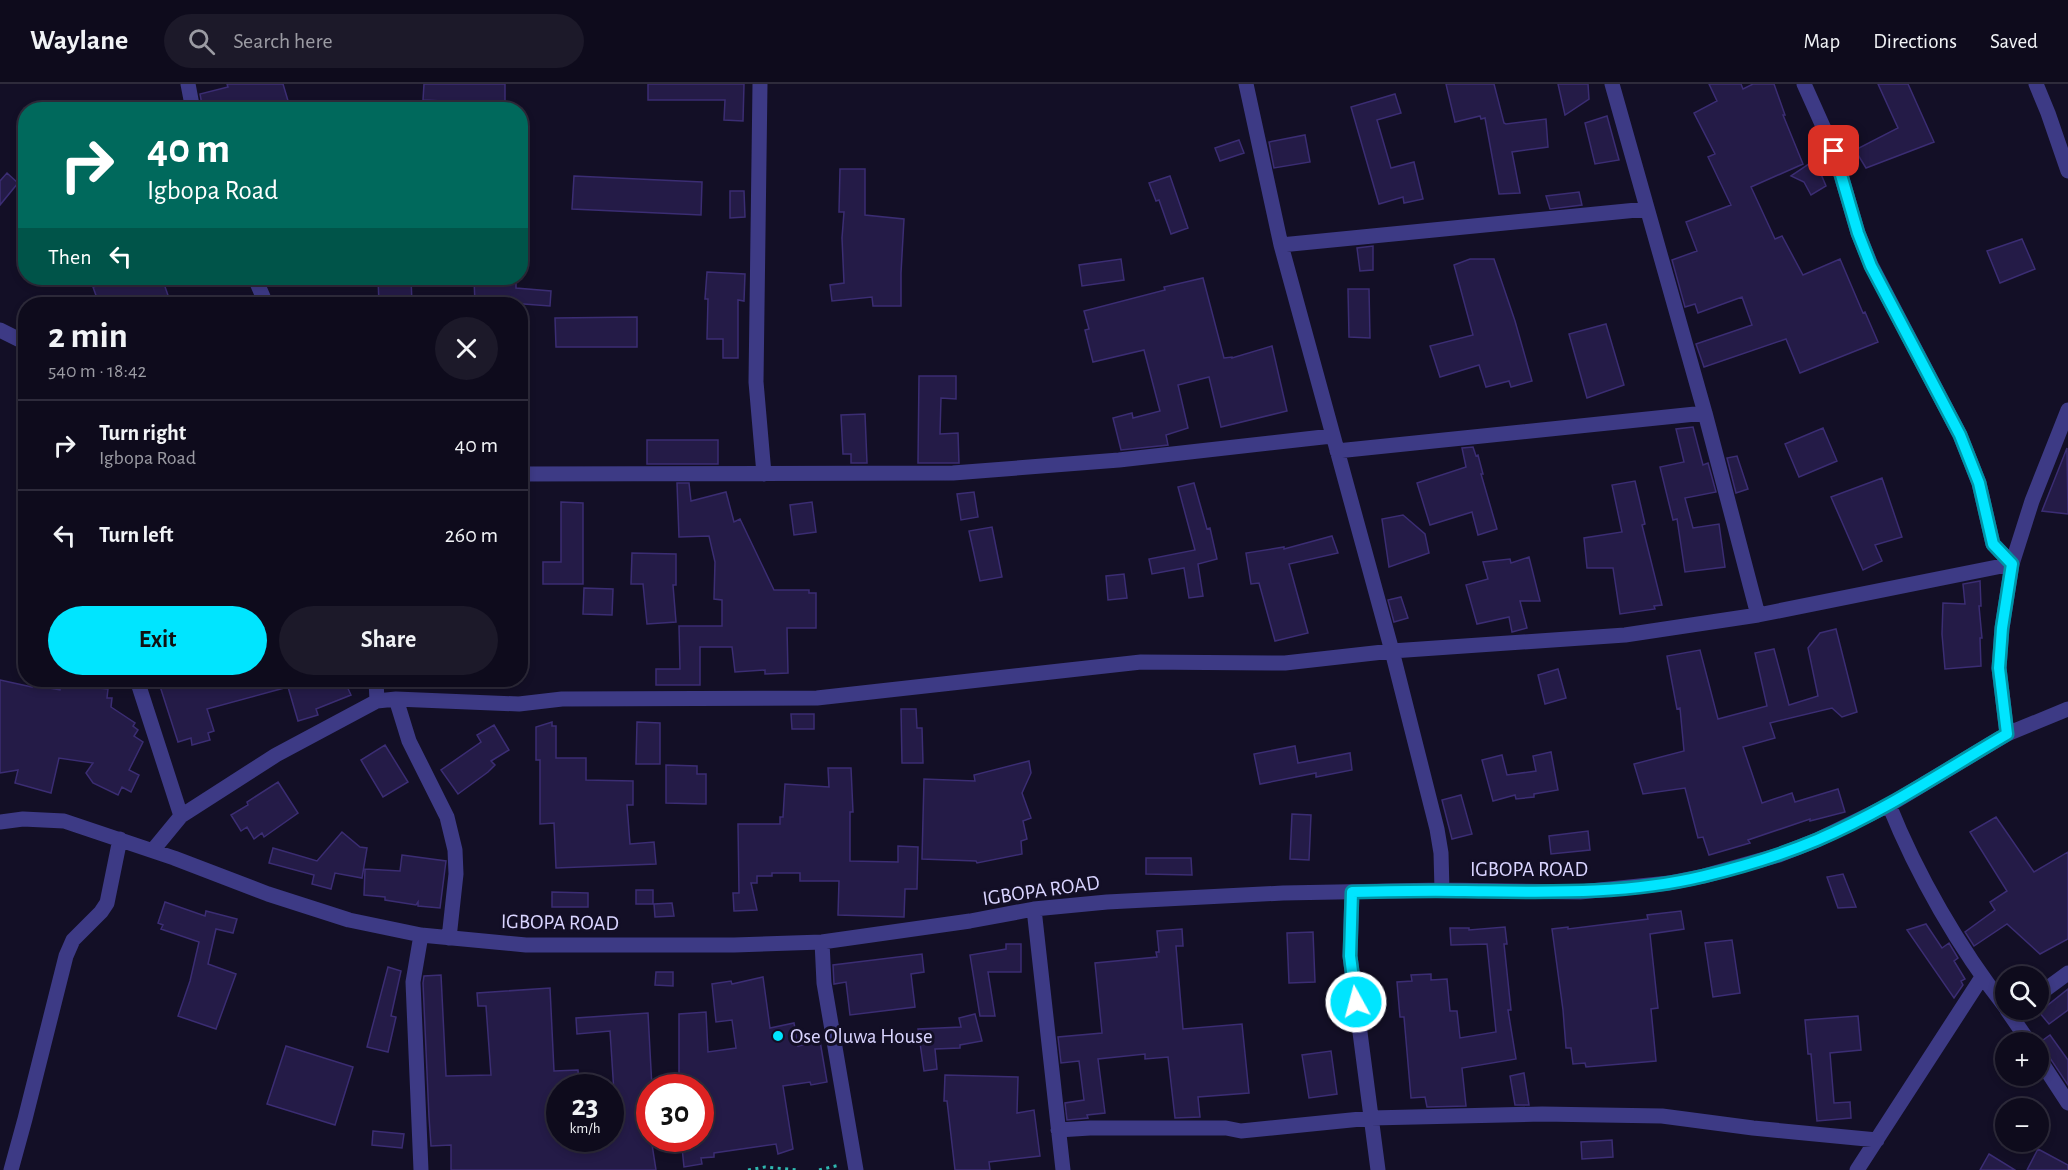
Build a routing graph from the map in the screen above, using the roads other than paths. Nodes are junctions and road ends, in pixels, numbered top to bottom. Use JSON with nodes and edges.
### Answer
{"nodes":[{"id":1,"x":188,"y":84,"type":"edge"},
{"id":2,"x":760,"y":84,"type":"edge"},
{"id":3,"x":1246,"y":84,"type":"edge"},
{"id":4,"x":1612,"y":84,"type":"edge"},
{"id":5,"x":1804,"y":84,"type":"edge"},
{"id":6,"x":2036,"y":84,"type":"edge"},
{"id":7,"x":191,"y":102,"type":"edge"},
{"id":8,"x":2068,"y":171,"type":"edge"},
{"id":9,"x":1647,"y":209,"type":"junction"},
{"id":10,"x":1281,"y":245,"type":"junction"},
{"id":11,"x":0,"y":330,"type":"edge"},
{"id":12,"x":18,"y":339,"type":"edge"},
{"id":13,"x":2068,"y":410,"type":"edge"},
{"id":14,"x":1705,"y":413,"type":"junction"},
{"id":15,"x":1334,"y":443,"type":"junction"},
{"id":16,"x":528,"y":474,"type":"edge"},
{"id":17,"x":764,"y":474,"type":"junction"},
{"id":18,"x":2012,"y":564,"type":"junction"},
{"id":19,"x":1758,"y":615,"type":"junction"},
{"id":20,"x":1392,"y":651,"type":"junction"},
{"id":21,"x":138,"y":687,"type":"edge"},
{"id":22,"x":376,"y":687,"type":"edge"},
{"id":23,"x":396,"y":699,"type":"junction"},
{"id":24,"x":377,"y":701,"type":"junction"},
{"id":25,"x":2068,"y":709,"type":"edge"},
{"id":26,"x":2007,"y":734,"type":"junction"},
{"id":27,"x":1889,"y":805,"type":"junction"},
{"id":28,"x":181,"y":816,"type":"junction"},
{"id":29,"x":0,"y":822,"type":"edge"},
{"id":30,"x":120,"y":839,"type":"junction"},
{"id":31,"x":153,"y":850,"type":"junction"},
{"id":32,"x":1442,"y":890,"type":"junction"},
{"id":33,"x":1352,"y":892,"type":"junction"},
{"id":34,"x":1034,"y":909,"type":"junction"},
{"id":35,"x":421,"y":935,"type":"junction"},
{"id":36,"x":449,"y":938,"type":"junction"},
{"id":37,"x":822,"y":942,"type":"junction"},
{"id":38,"x":2068,"y":972,"type":"edge"},
{"id":39,"x":1982,"y":977,"type":"junction"},
{"id":40,"x":2049,"y":987,"type":"edge"},
{"id":41,"x":1995,"y":992,"type":"edge"},
{"id":42,"x":2049,"y":1074,"type":"edge"},
{"id":43,"x":2068,"y":1103,"type":"edge"},
{"id":44,"x":1371,"y":1118,"type":"junction"},
{"id":45,"x":1058,"y":1130,"type":"junction"},
{"id":46,"x":1876,"y":1140,"type":"junction"},
{"id":47,"x":856,"y":1166,"type":"edge"},
{"id":48,"x":11,"y":1170,"type":"edge"},
{"id":49,"x":421,"y":1170,"type":"edge"},
{"id":50,"x":1063,"y":1170,"type":"edge"},
{"id":51,"x":1377,"y":1170,"type":"edge"},
{"id":52,"x":1857,"y":1170,"type":"edge"}],
"edges":[{"from":1,"to":7,"type":"street"},
{"from":2,"to":17,"type":"street"},
{"from":3,"to":10,"type":"street"},
{"from":4,"to":9,"type":"street"},
{"from":5,"to":18,"type":"street"},
{"from":6,"to":8,"type":"street"},
{"from":9,"to":10,"type":"street"},
{"from":9,"to":14,"type":"street"},
{"from":10,"to":15,"type":"street"},
{"from":11,"to":12,"type":"street"},
{"from":13,"to":18,"type":"street"},
{"from":14,"to":15,"type":"street"},
{"from":14,"to":19,"type":"street"},
{"from":15,"to":17,"type":"street"},
{"from":15,"to":20,"type":"street"},
{"from":16,"to":17,"type":"street"},
{"from":18,"to":19,"type":"street"},
{"from":18,"to":26,"type":"street"},
{"from":19,"to":20,"type":"street"},
{"from":20,"to":23,"type":"street"},
{"from":20,"to":32,"type":"street"},
{"from":21,"to":28,"type":"street"},
{"from":22,"to":24,"type":"street"},
{"from":23,"to":24,"type":"street"},
{"from":23,"to":36,"type":"street"},
{"from":24,"to":28,"type":"street"},
{"from":25,"to":26,"type":"street","name":"IGBOPA ROAD"},
{"from":26,"to":27,"type":"street","name":"IGBOPA ROAD"},
{"from":27,"to":32,"type":"street","name":"IGBOPA ROAD"},
{"from":27,"to":39,"type":"street"},
{"from":28,"to":31,"type":"street"},
{"from":29,"to":30,"type":"street","name":"IGBOPA ROAD"},
{"from":30,"to":31,"type":"street","name":"IGBOPA ROAD"},
{"from":30,"to":48,"type":"street"},
{"from":31,"to":35,"type":"street","name":"IGBOPA ROAD"},
{"from":32,"to":33,"type":"street","name":"IGBOPA ROAD"},
{"from":33,"to":34,"type":"street","name":"IGBOPA ROAD"},
{"from":33,"to":44,"type":"street"},
{"from":34,"to":37,"type":"street","name":"IGBOPA ROAD"},
{"from":34,"to":45,"type":"street"},
{"from":35,"to":36,"type":"street","name":"IGBOPA ROAD"},
{"from":35,"to":49,"type":"street"},
{"from":36,"to":37,"type":"street","name":"IGBOPA ROAD"},
{"from":37,"to":47,"type":"street"},
{"from":38,"to":40,"type":"street"},
{"from":39,"to":41,"type":"street"},
{"from":39,"to":46,"type":"street"},
{"from":42,"to":43,"type":"street"},
{"from":44,"to":45,"type":"street"},
{"from":44,"to":46,"type":"street"},
{"from":44,"to":51,"type":"street"},
{"from":45,"to":50,"type":"street"},
{"from":46,"to":52,"type":"street"}]}
